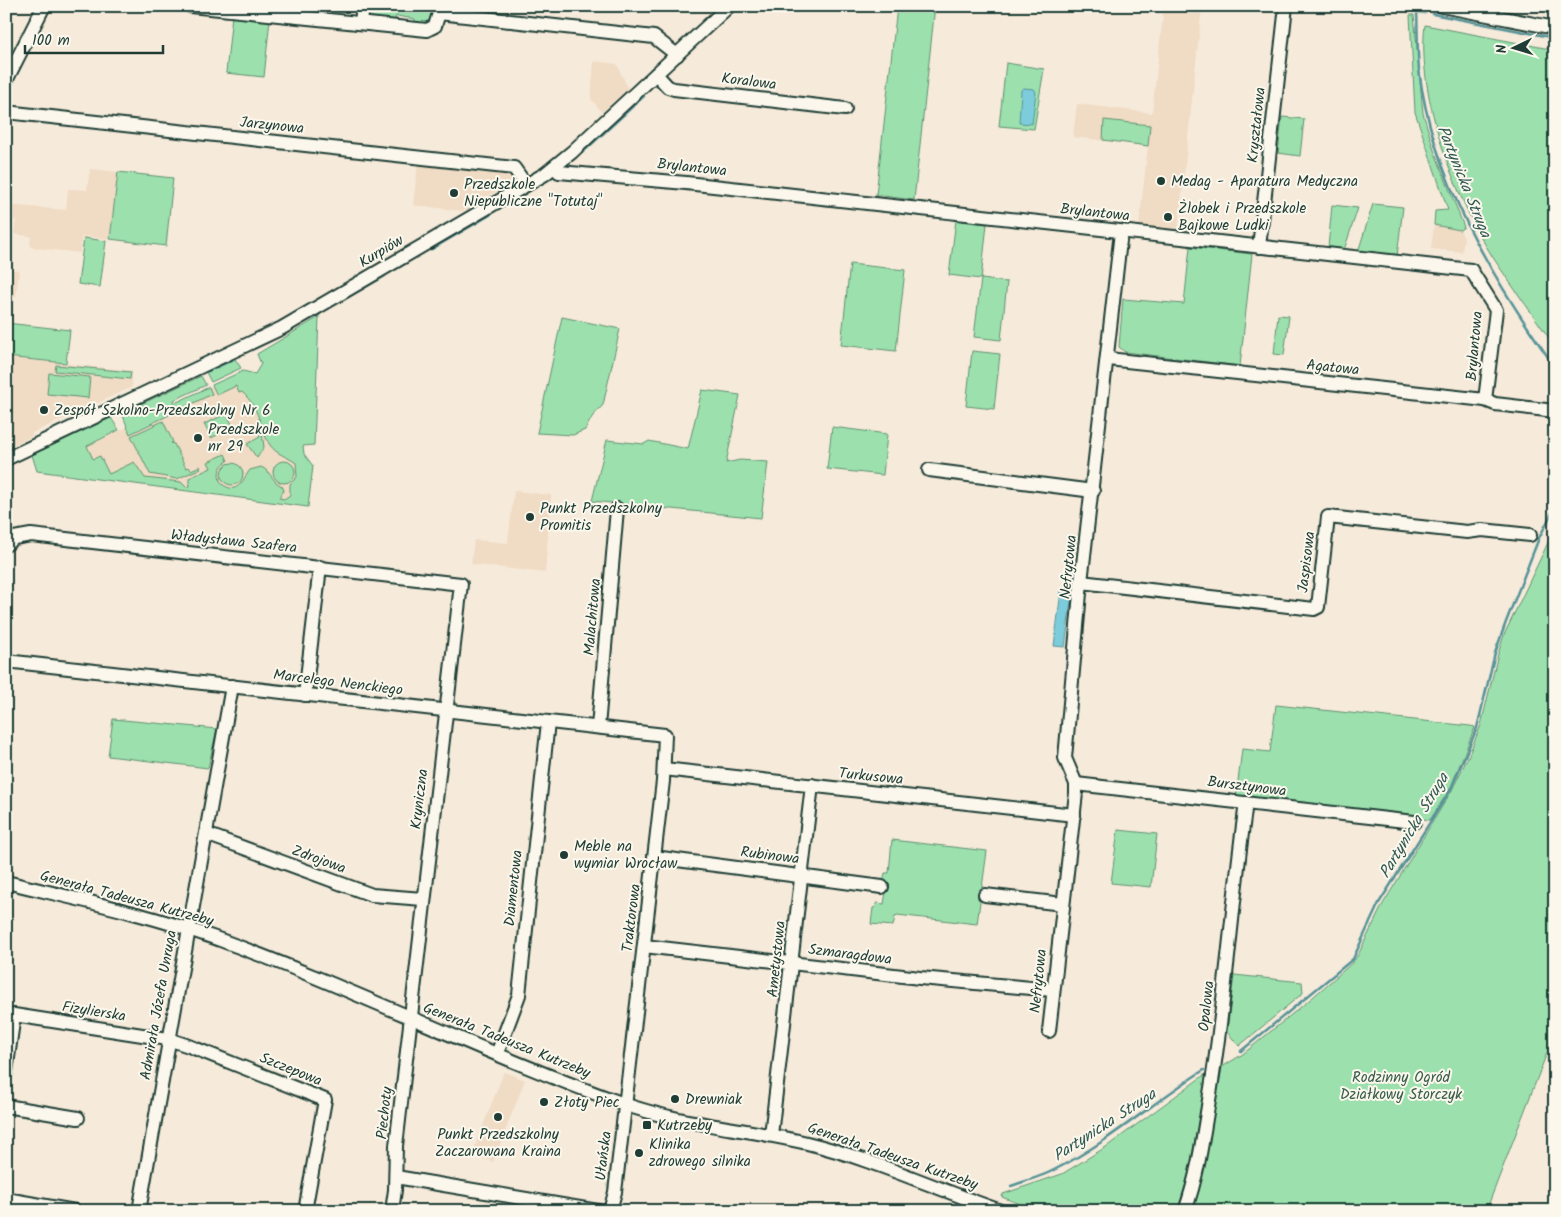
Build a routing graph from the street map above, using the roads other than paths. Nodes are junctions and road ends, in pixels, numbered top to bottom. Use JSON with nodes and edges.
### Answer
{"nodes":[{"id":1,"x":44,"y":6,"type":"edge"},
{"id":2,"x":190,"y":6,"type":"edge"},
{"id":3,"x":363,"y":6,"type":"edge"},
{"id":4,"x":729,"y":6,"type":"edge"},
{"id":5,"x":1286,"y":6,"type":"edge"},
{"id":6,"x":1442,"y":6,"type":"edge"},
{"id":7,"x":439,"y":10,"type":"edge"},
{"id":8,"x":362,"y":22,"type":"junction"},
{"id":9,"x":1555,"y":28,"type":"edge"},
{"id":10,"x":677,"y":54,"type":"junction"},
{"id":11,"x":656,"y":74,"type":"junction"},
{"id":12,"x":6,"y":81,"type":"edge"},
{"id":13,"x":844,"y":109,"type":"dead end"},
{"id":14,"x":6,"y":112,"type":"edge"},
{"id":15,"x":567,"y":156,"type":"junction"},
{"id":16,"x":554,"y":167,"type":"junction"},
{"id":17,"x":578,"y":174,"type":"junction"},
{"id":18,"x":526,"y":185,"type":"junction"},
{"id":19,"x":1121,"y":232,"type":"junction"},
{"id":20,"x":1259,"y":247,"type":"junction"},
{"id":21,"x":1108,"y":359,"type":"junction"},
{"id":22,"x":1485,"y":400,"type":"junction"},
{"id":23,"x":1555,"y":410,"type":"edge"},
{"id":24,"x":6,"y":459,"type":"edge"},
{"id":25,"x":929,"y":470,"type":"dead end"},
{"id":26,"x":1093,"y":491,"type":"junction"},
{"id":27,"x":617,"y":509,"type":"dead end"},
{"id":28,"x":1530,"y":535,"type":"dead end"},
{"id":29,"x":6,"y":545,"type":"edge"},
{"id":30,"x":320,"y":567,"type":"junction"},
{"id":31,"x":1081,"y":582,"type":"junction"},
{"id":32,"x":461,"y":584,"type":"joint"},
{"id":33,"x":6,"y":661,"type":"edge"},
{"id":34,"x":232,"y":686,"type":"junction"},
{"id":35,"x":305,"y":695,"type":"junction"},
{"id":36,"x":445,"y":711,"type":"junction"},
{"id":37,"x":548,"y":722,"type":"junction"},
{"id":38,"x":598,"y":727,"type":"junction"},
{"id":39,"x":665,"y":735,"type":"joint"},
{"id":40,"x":664,"y":769,"type":"junction"},
{"id":41,"x":1076,"y":784,"type":"junction"},
{"id":42,"x":812,"y":785,"type":"junction"},
{"id":43,"x":1246,"y":803,"type":"junction"},
{"id":44,"x":1074,"y":814,"type":"junction"},
{"id":45,"x":1414,"y":822,"type":"dead end"},
{"id":46,"x":206,"y":834,"type":"junction"},
{"id":47,"x":654,"y":857,"type":"junction"},
{"id":48,"x":802,"y":875,"type":"junction"},
{"id":49,"x":6,"y":882,"type":"edge"},
{"id":50,"x":882,"y":887,"type":"dead end"},
{"id":51,"x":985,"y":895,"type":"dead end"},
{"id":52,"x":423,"y":899,"type":"junction"},
{"id":53,"x":1064,"y":904,"type":"junction"},
{"id":54,"x":188,"y":929,"type":"junction"},
{"id":55,"x":644,"y":946,"type":"junction"},
{"id":56,"x":792,"y":963,"type":"junction"},
{"id":57,"x":1053,"y":990,"type":"junction"},
{"id":58,"x":411,"y":1018,"type":"junction"},
{"id":59,"x":1049,"y":1031,"type":"dead end"},
{"id":60,"x":168,"y":1039,"type":"junction"},
{"id":61,"x":497,"y":1054,"type":"junction"},
{"id":62,"x":6,"y":1072,"type":"edge"},
{"id":63,"x":624,"y":1104,"type":"junction"},
{"id":64,"x":6,"y":1106,"type":"edge"},
{"id":65,"x":78,"y":1118,"type":"dead end"},
{"id":66,"x":771,"y":1135,"type":"junction"},
{"id":67,"x":396,"y":1177,"type":"junction"},
{"id":68,"x":6,"y":1199,"type":"edge"},
{"id":69,"x":75,"y":1211,"type":"edge"},
{"id":70,"x":139,"y":1211,"type":"edge"},
{"id":71,"x":305,"y":1211,"type":"edge"},
{"id":72,"x":392,"y":1211,"type":"edge"},
{"id":73,"x":598,"y":1211,"type":"edge"},
{"id":74,"x":610,"y":1211,"type":"edge"},
{"id":75,"x":1001,"y":1211,"type":"edge"},
{"id":76,"x":1185,"y":1211,"type":"edge"}],
"edges":[{"from":1,"to":12,"type":"street"},
{"from":2,"to":8,"type":"street"},
{"from":3,"to":8,"type":"street"},
{"from":4,"to":10,"type":"street","name":"Kurpiów"},
{"from":5,"to":20,"type":"street","name":"Kryształowa"},
{"from":6,"to":9,"type":"street"},
{"from":7,"to":8,"type":"street"},
{"from":7,"to":10,"type":"street"},
{"from":10,"to":11,"type":"street","name":"Kurpiów"},
{"from":11,"to":13,"type":"street","name":"Koralowa"},
{"from":11,"to":15,"type":"street","name":"Kurpiów"},
{"from":14,"to":18,"type":"street","name":"Jarzynowa"},
{"from":15,"to":16,"type":"street","name":"Kurpiów"},
{"from":15,"to":17,"type":"street"},
{"from":16,"to":17,"type":"street","name":"Brylantowa"},
{"from":16,"to":18,"type":"street","name":"Kurpiów"},
{"from":17,"to":19,"type":"street","name":"Brylantowa"},
{"from":18,"to":24,"type":"street","name":"Kurpiów"},
{"from":19,"to":20,"type":"street","name":"Brylantowa"},
{"from":19,"to":21,"type":"street","name":"Nefrytowa"},
{"from":20,"to":22,"type":"street","name":"Brylantowa"},
{"from":21,"to":22,"type":"street","name":"Agatowa"},
{"from":21,"to":26,"type":"street","name":"Nefrytowa"},
{"from":22,"to":23,"type":"street","name":"Agatowa"},
{"from":25,"to":26,"type":"street"},
{"from":26,"to":31,"type":"street","name":"Nefrytowa"},
{"from":27,"to":38,"type":"street","name":"Malachitowa"},
{"from":28,"to":31,"type":"street","name":"Jaspisowa"},
{"from":29,"to":30,"type":"street","name":"Władysława Szafera"},
{"from":30,"to":32,"type":"street","name":"Władysława Szafera"},
{"from":30,"to":35,"type":"street"},
{"from":31,"to":41,"type":"street","name":"Nefrytowa"},
{"from":32,"to":36,"type":"street","name":"Kryniczna"},
{"from":33,"to":34,"type":"street","name":"Marcelego Nenckiego"},
{"from":34,"to":35,"type":"street","name":"Marcelego Nenckiego"},
{"from":34,"to":46,"type":"street","name":"Admirała Józefa Unruga"},
{"from":35,"to":36,"type":"street","name":"Marcelego Nenckiego"},
{"from":36,"to":37,"type":"street","name":"Marcelego Nenckiego"},
{"from":36,"to":52,"type":"street","name":"Kryniczna"},
{"from":37,"to":38,"type":"street","name":"Marcelego Nenckiego"},
{"from":37,"to":61,"type":"street","name":"Diamentowa"},
{"from":38,"to":39,"type":"street","name":"Marcelego Nenckiego"},
{"from":39,"to":40,"type":"street","name":"Traktorowa"},
{"from":40,"to":42,"type":"street","name":"Turkusowa"},
{"from":40,"to":47,"type":"street","name":"Traktorowa"},
{"from":41,"to":43,"type":"street","name":"Bursztynowa"},
{"from":41,"to":44,"type":"street","name":"Nefrytowa"},
{"from":42,"to":44,"type":"street","name":"Turkusowa"},
{"from":42,"to":48,"type":"street","name":"Ametystowa"},
{"from":43,"to":45,"type":"street","name":"Bursztynowa"},
{"from":43,"to":76,"type":"street","name":"Opalowa"},
{"from":44,"to":53,"type":"street","name":"Nefrytowa"},
{"from":46,"to":52,"type":"street","name":"Zdrojowa"},
{"from":46,"to":54,"type":"street","name":"Admirała Józefa Unruga"},
{"from":47,"to":48,"type":"street","name":"Rubinowa"},
{"from":47,"to":55,"type":"street","name":"Traktorowa"},
{"from":48,"to":50,"type":"street","name":"Rubinowa"},
{"from":48,"to":56,"type":"street","name":"Ametystowa"},
{"from":49,"to":54,"type":"street","name":"Generała Tadeusza Kutrzeby"},
{"from":51,"to":53,"type":"street"},
{"from":52,"to":58,"type":"street","name":"Kryniczna"},
{"from":53,"to":57,"type":"street","name":"Nefrytowa"},
{"from":54,"to":58,"type":"street","name":"Generała Tadeusza Kutrzeby"},
{"from":54,"to":60,"type":"street","name":"Admirała Józefa Unruga"},
{"from":55,"to":56,"type":"street","name":"Szmaragdowa"},
{"from":55,"to":63,"type":"street","name":"Traktorowa"},
{"from":56,"to":57,"type":"street","name":"Szmaragdowa"},
{"from":56,"to":66,"type":"street","name":"Ametystowa"},
{"from":57,"to":59,"type":"street","name":"Nefrytowa"},
{"from":58,"to":61,"type":"street","name":"Generała Tadeusza Kutrzeby"},
{"from":58,"to":67,"type":"street","name":"Piechoty"},
{"from":60,"to":62,"type":"street","name":"Fizylierska"},
{"from":60,"to":70,"type":"street","name":"Admirała Józefa Unruga"},
{"from":60,"to":71,"type":"street","name":"Szczepowa"},
{"from":61,"to":63,"type":"street","name":"Generała Tadeusza Kutrzeby"},
{"from":63,"to":66,"type":"street","name":"Generała Tadeusza Kutrzeby"},
{"from":63,"to":74,"type":"street","name":"Ułańska"},
{"from":64,"to":65,"type":"street"},
{"from":66,"to":75,"type":"street","name":"Generała Tadeusza Kutrzeby"},
{"from":67,"to":72,"type":"street","name":"Piechoty"},
{"from":67,"to":73,"type":"street"},
{"from":68,"to":69,"type":"street"}]}
